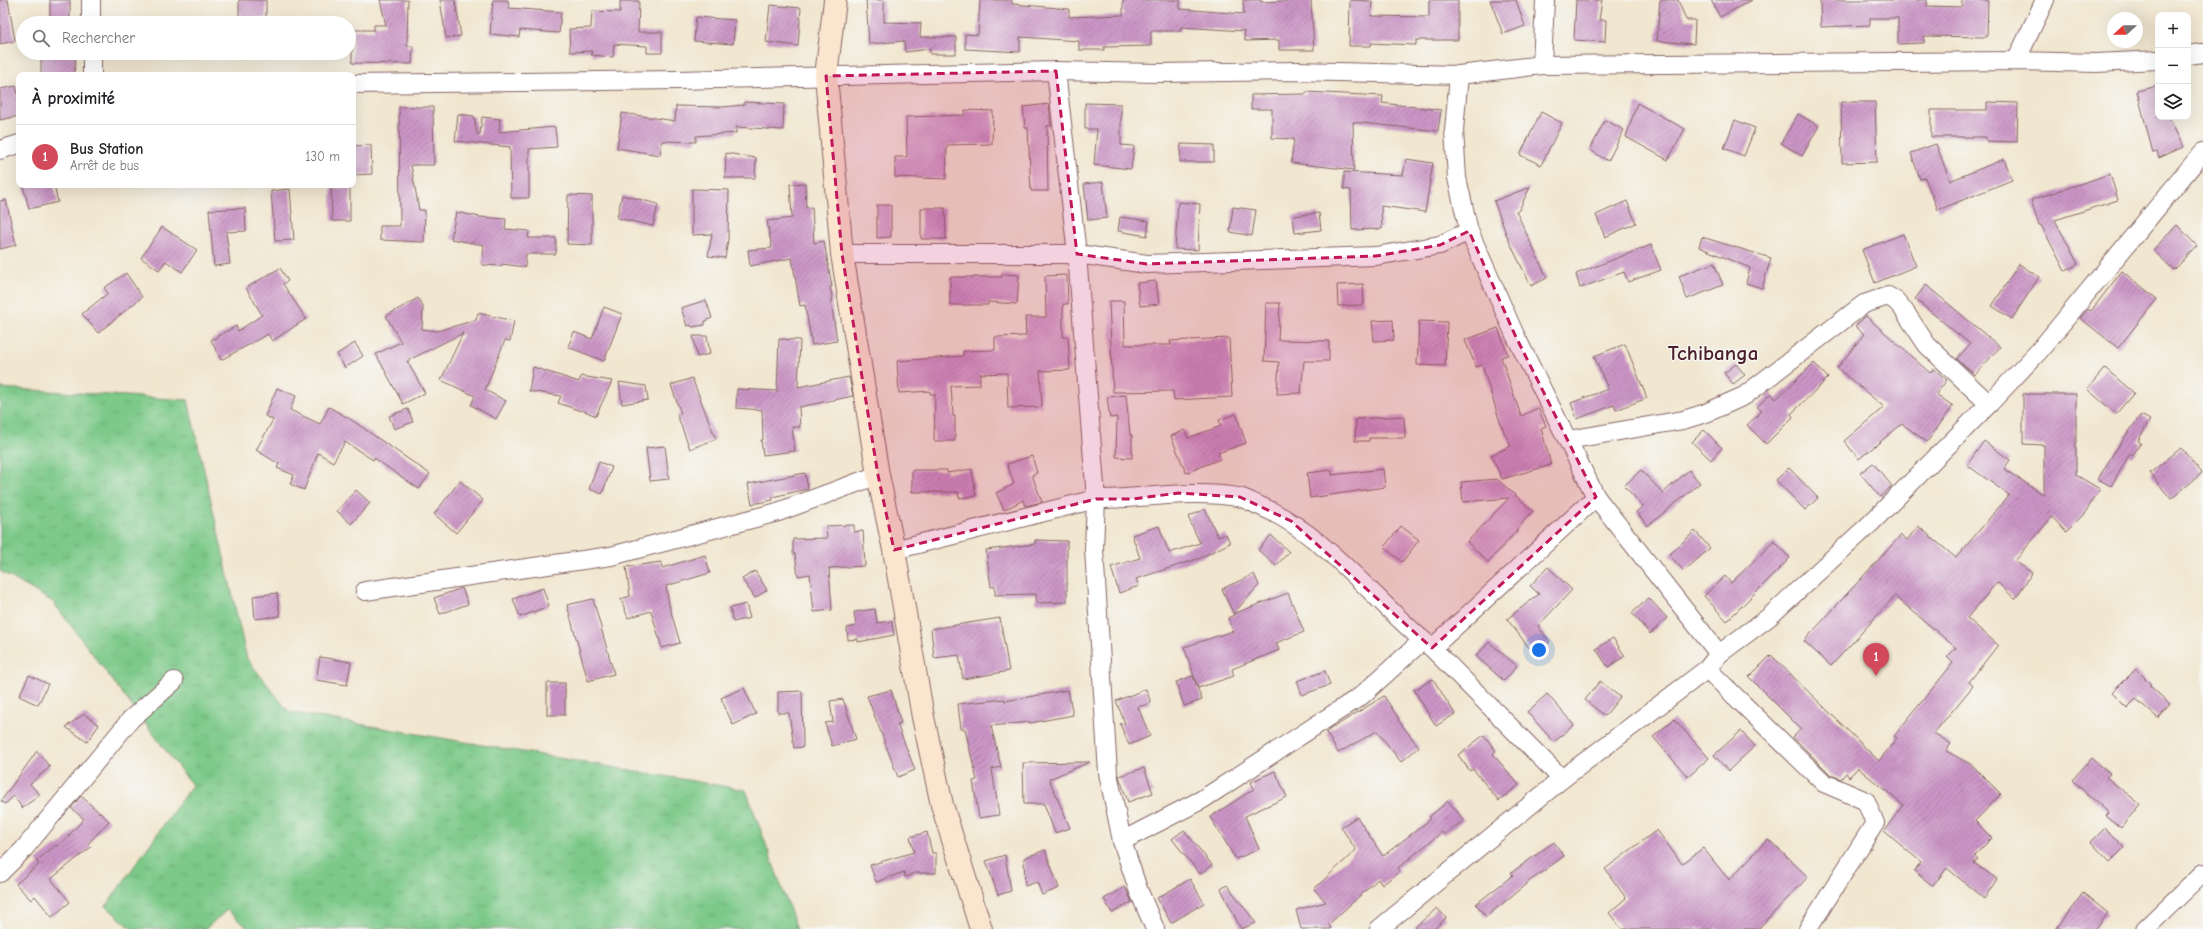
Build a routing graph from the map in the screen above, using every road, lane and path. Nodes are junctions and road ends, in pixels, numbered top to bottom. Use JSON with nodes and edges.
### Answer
{"nodes":[{"id":1,"x":91,"y":0,"type":"edge"},
{"id":2,"x":835,"y":0,"type":"edge"},
{"id":3,"x":1545,"y":0,"type":"edge"},
{"id":4,"x":2045,"y":0,"type":"edge"},
{"id":5,"x":91,"y":16,"type":"edge"},
{"id":6,"x":2203,"y":53,"type":"edge"},
{"id":7,"x":2191,"y":55,"type":"edge"},
{"id":8,"x":92,"y":60,"type":"edge"},
{"id":9,"x":2155,"y":60,"type":"edge"},
{"id":10,"x":2016,"y":61,"type":"junction"},
{"id":11,"x":1542,"y":65,"type":"junction"},
{"id":12,"x":1056,"y":71,"type":"junction"},
{"id":13,"x":92,"y":72,"type":"edge"},
{"id":14,"x":1459,"y":75,"type":"junction"},
{"id":15,"x":826,"y":76,"type":"junction"},
{"id":16,"x":356,"y":84,"type":"edge"},
{"id":17,"x":16,"y":145,"type":"edge"},
{"id":18,"x":0,"y":150,"type":"edge"},
{"id":19,"x":2203,"y":152,"type":"edge"},
{"id":20,"x":1469,"y":231,"type":"junction"},
{"id":21,"x":842,"y":254,"type":"junction"},
{"id":22,"x":1077,"y":254,"type":"junction"},
{"id":23,"x":1989,"y":404,"type":"junction"},
{"id":24,"x":1568,"y":440,"type":"junction"},
{"id":25,"x":878,"y":475,"type":"junction"},
{"id":26,"x":1596,"y":497,"type":"junction"},
{"id":27,"x":1096,"y":499,"type":"junction"},
{"id":28,"x":894,"y":550,"type":"junction"},
{"id":29,"x":365,"y":591,"type":"dead end"},
{"id":30,"x":1427,"y":644,"type":"junction"},
{"id":31,"x":1719,"y":654,"type":"junction"},
{"id":32,"x":1707,"y":669,"type":"junction"},
{"id":33,"x":174,"y":681,"type":"dead end"},
{"id":34,"x":1562,"y":779,"type":"junction"},
{"id":35,"x":1122,"y":841,"type":"junction"},
{"id":36,"x":0,"y":873,"type":"edge"},
{"id":37,"x":2203,"y":873,"type":"edge"},
{"id":38,"x":981,"y":929,"type":"edge"},
{"id":39,"x":1155,"y":929,"type":"edge"},
{"id":40,"x":1379,"y":929,"type":"edge"},
{"id":41,"x":1808,"y":929,"type":"edge"},
{"id":42,"x":2145,"y":929,"type":"edge"}],
"edges":[{"from":1,"to":5,"type":"street"},
{"from":2,"to":15,"type":"main road"},
{"from":3,"to":11,"type":"street"},
{"from":4,"to":10,"type":"street"},
{"from":6,"to":7,"type":"street"},
{"from":8,"to":13,"type":"street"},
{"from":9,"to":10,"type":"street"},
{"from":10,"to":11,"type":"street"},
{"from":11,"to":14,"type":"street"},
{"from":12,"to":14,"type":"street"},
{"from":12,"to":15,"type":"street"},
{"from":12,"to":22,"type":"street"},
{"from":14,"to":20,"type":"street"},
{"from":15,"to":16,"type":"street"},
{"from":15,"to":21,"type":"main road"},
{"from":17,"to":18,"type":"street"},
{"from":19,"to":23,"type":"street"},
{"from":20,"to":22,"type":"street"},
{"from":20,"to":24,"type":"street"},
{"from":21,"to":22,"type":"street"},
{"from":21,"to":25,"type":"main road"},
{"from":22,"to":27,"type":"street"},
{"from":23,"to":24,"type":"street"},
{"from":23,"to":31,"type":"street"},
{"from":24,"to":26,"type":"street"},
{"from":25,"to":28,"type":"main road"},
{"from":25,"to":29,"type":"street"},
{"from":26,"to":30,"type":"street"},
{"from":26,"to":31,"type":"street"},
{"from":27,"to":28,"type":"street"},
{"from":27,"to":30,"type":"street"},
{"from":27,"to":35,"type":"street"},
{"from":28,"to":38,"type":"main road"},
{"from":30,"to":34,"type":"street"},
{"from":30,"to":35,"type":"street"},
{"from":31,"to":32,"type":"street"},
{"from":32,"to":34,"type":"street"},
{"from":32,"to":41,"type":"street"},
{"from":33,"to":36,"type":"street"},
{"from":34,"to":40,"type":"street"},
{"from":35,"to":39,"type":"street"},
{"from":37,"to":42,"type":"street"}]}
